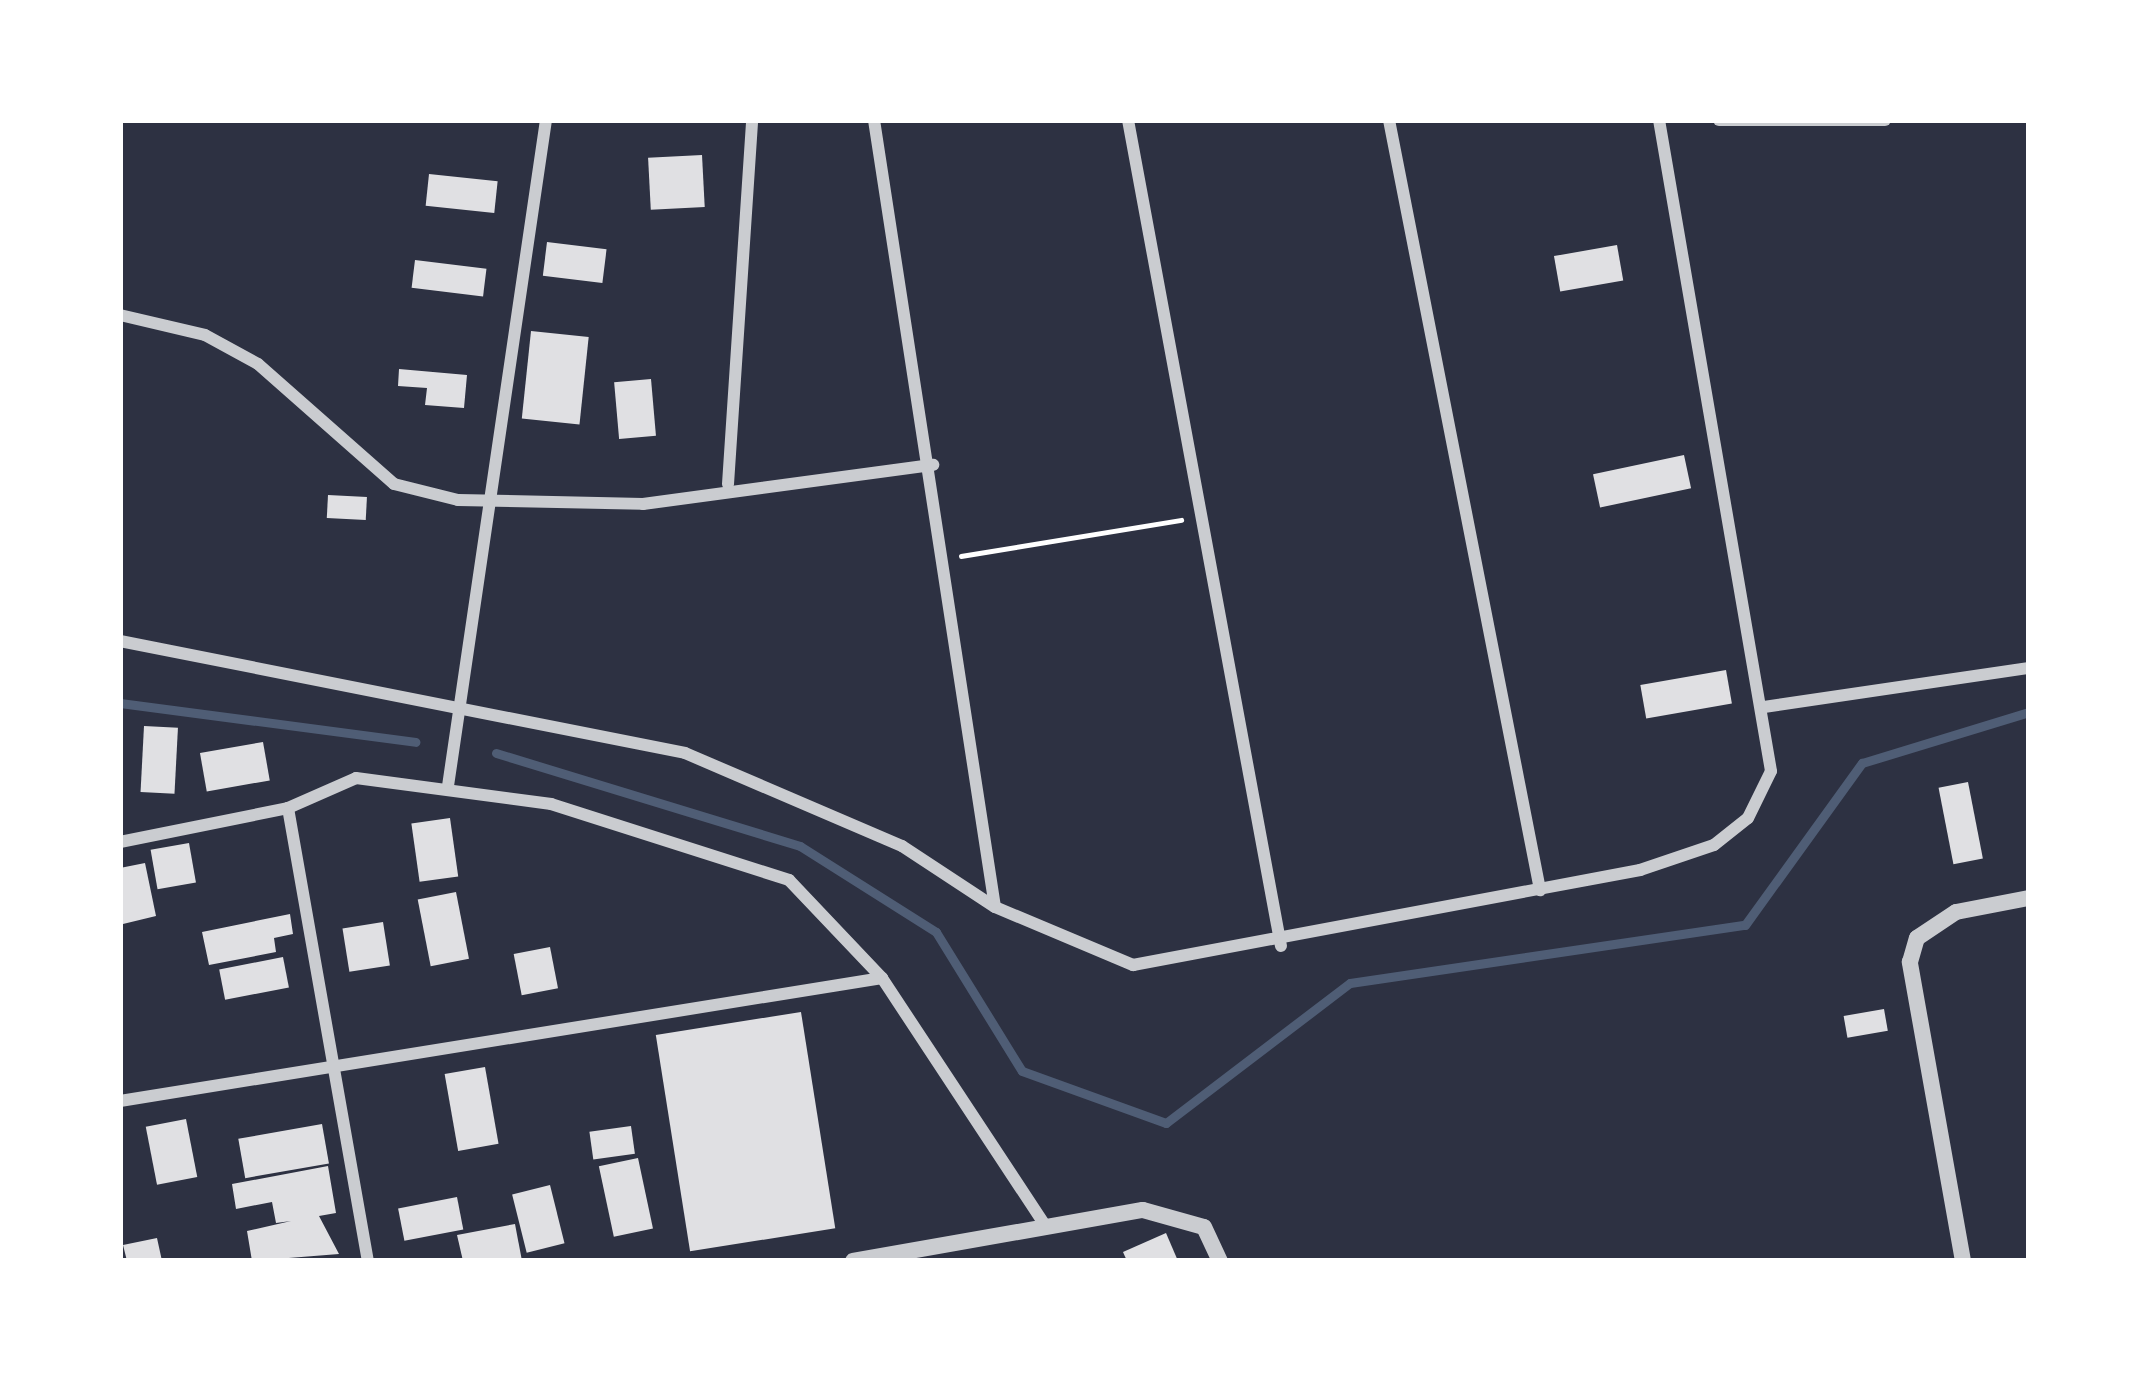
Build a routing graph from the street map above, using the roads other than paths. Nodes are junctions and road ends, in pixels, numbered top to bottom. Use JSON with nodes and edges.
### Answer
{"nodes":[{"id":1,"x":546,"y":120,"type":"edge"},
{"id":2,"x":752,"y":120,"type":"edge"},
{"id":3,"x":874,"y":120,"type":"edge"},
{"id":4,"x":1128,"y":120,"type":"edge"},
{"id":5,"x":1389,"y":120,"type":"edge"},
{"id":6,"x":1659,"y":120,"type":"edge"},
{"id":7,"x":1719,"y":120,"type":"edge"},
{"id":8,"x":1885,"y":120,"type":"edge"},
{"id":9,"x":120,"y":315,"type":"edge"},
{"id":10,"x":933,"y":465,"type":"junction"},
{"id":11,"x":728,"y":484,"type":"junction"},
{"id":12,"x":484,"y":505,"type":"junction"},
{"id":13,"x":120,"y":641,"type":"edge"},
{"id":14,"x":2029,"y":668,"type":"edge"},
{"id":15,"x":452,"y":707,"type":"junction"},
{"id":16,"x":1764,"y":707,"type":"junction"},
{"id":17,"x":448,"y":786,"type":"junction"},
{"id":18,"x":288,"y":808,"type":"junction"},
{"id":19,"x":120,"y":842,"type":"edge"},
{"id":20,"x":1540,"y":890,"type":"junction"},
{"id":21,"x":2029,"y":898,"type":"edge"},
{"id":22,"x":995,"y":907,"type":"junction"},
{"id":23,"x":1281,"y":946,"type":"junction"},
{"id":24,"x":882,"y":978,"type":"junction"},
{"id":25,"x":339,"y":1065,"type":"junction"},
{"id":26,"x":120,"y":1101,"type":"edge"},
{"id":27,"x":1044,"y":1224,"type":"junction"},
{"id":28,"x":368,"y":1261,"type":"edge"},
{"id":29,"x":853,"y":1261,"type":"edge"},
{"id":30,"x":1220,"y":1261,"type":"edge"},
{"id":31,"x":1963,"y":1261,"type":"edge"}],
"edges":[{"from":1,"to":12,"type":"street"},
{"from":2,"to":11,"type":"street"},
{"from":3,"to":10,"type":"street"},
{"from":4,"to":23,"type":"street"},
{"from":5,"to":20,"type":"street"},
{"from":6,"to":16,"type":"street"},
{"from":7,"to":8,"type":"street"},
{"from":9,"to":12,"type":"street"},
{"from":10,"to":11,"type":"street"},
{"from":10,"to":22,"type":"street"},
{"from":11,"to":12,"type":"street"},
{"from":12,"to":15,"type":"street"},
{"from":13,"to":15,"type":"street"},
{"from":14,"to":16,"type":"street"},
{"from":15,"to":17,"type":"street"},
{"from":15,"to":22,"type":"street"},
{"from":16,"to":20,"type":"street"},
{"from":17,"to":18,"type":"street"},
{"from":17,"to":24,"type":"street"},
{"from":18,"to":19,"type":"street"},
{"from":18,"to":25,"type":"street"},
{"from":20,"to":23,"type":"street"},
{"from":21,"to":31,"type":"street"},
{"from":22,"to":23,"type":"street"},
{"from":24,"to":25,"type":"street"},
{"from":24,"to":27,"type":"street"},
{"from":25,"to":26,"type":"street"},
{"from":25,"to":28,"type":"street"},
{"from":27,"to":29,"type":"street"},
{"from":27,"to":30,"type":"street"}]}
